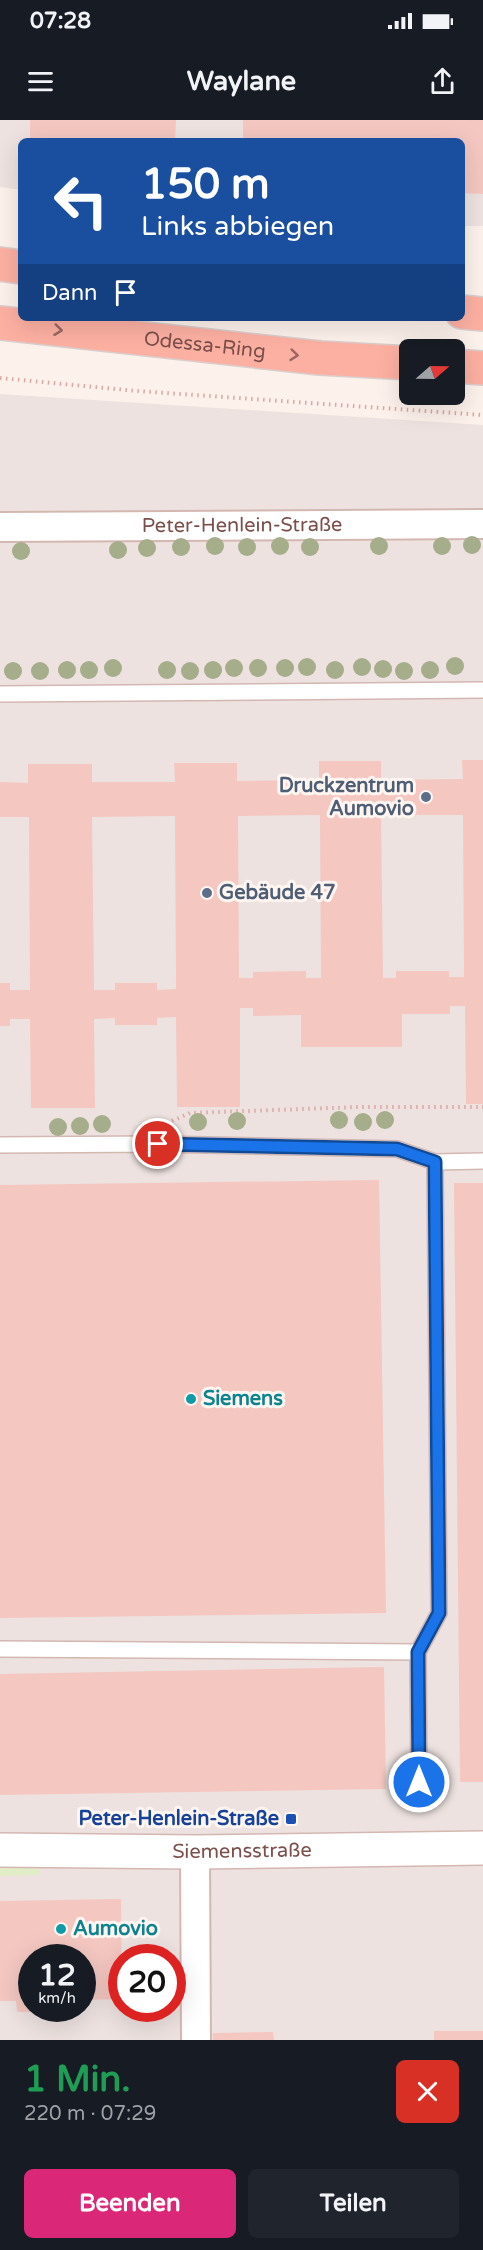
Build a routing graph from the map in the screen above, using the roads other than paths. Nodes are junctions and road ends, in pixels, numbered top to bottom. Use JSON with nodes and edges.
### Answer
{"nodes":[{"id":1,"x":0,"y":264,"type":"edge"},
{"id":2,"x":18,"y":267,"type":"edge"},
{"id":3,"x":465,"y":312,"type":"edge"},
{"id":4,"x":483,"y":314,"type":"edge"},
{"id":5,"x":0,"y":323,"type":"edge"},
{"id":6,"x":399,"y":362,"type":"edge"},
{"id":7,"x":465,"y":367,"type":"edge"},
{"id":8,"x":483,"y":368,"type":"edge"},
{"id":9,"x":483,"y":524,"type":"edge"},
{"id":10,"x":0,"y":527,"type":"edge"},
{"id":11,"x":483,"y":690,"type":"edge"},
{"id":12,"x":0,"y":694,"type":"edge"},
{"id":13,"x":0,"y":1145,"type":"edge"},
{"id":14,"x":483,"y":1161,"type":"edge"},
{"id":15,"x":435,"y":1162,"type":"junction"},
{"id":16,"x":0,"y":1649,"type":"edge"},
{"id":17,"x":418,"y":1652,"type":"junction"},
{"id":18,"x":419,"y":1782,"type":"dead end"},
{"id":19,"x":483,"y":1848,"type":"edge"},
{"id":20,"x":0,"y":1850,"type":"edge"},
{"id":21,"x":195,"y":1852,"type":"junction"},
{"id":22,"x":196,"y":2040,"type":"edge"}],
"edges":[{"from":1,"to":2,"type":"highway"},
{"from":3,"to":4,"type":"highway"},
{"from":5,"to":6,"type":"highway","name":"Odessa-Ring","one_way":true},
{"from":7,"to":8,"type":"highway"},
{"from":9,"to":10,"type":"street","name":"Peter-Henlein-Straße"},
{"from":11,"to":12,"type":"lane"},
{"from":13,"to":15,"type":"lane"},
{"from":14,"to":15,"type":"lane"},
{"from":15,"to":17,"type":"lane"},
{"from":16,"to":17,"type":"lane"},
{"from":17,"to":18,"type":"lane"},
{"from":19,"to":21,"type":"street","name":"Siemensstraße"},
{"from":20,"to":21,"type":"street","name":"Siemensstraße"},
{"from":21,"to":22,"type":"street"}]}
